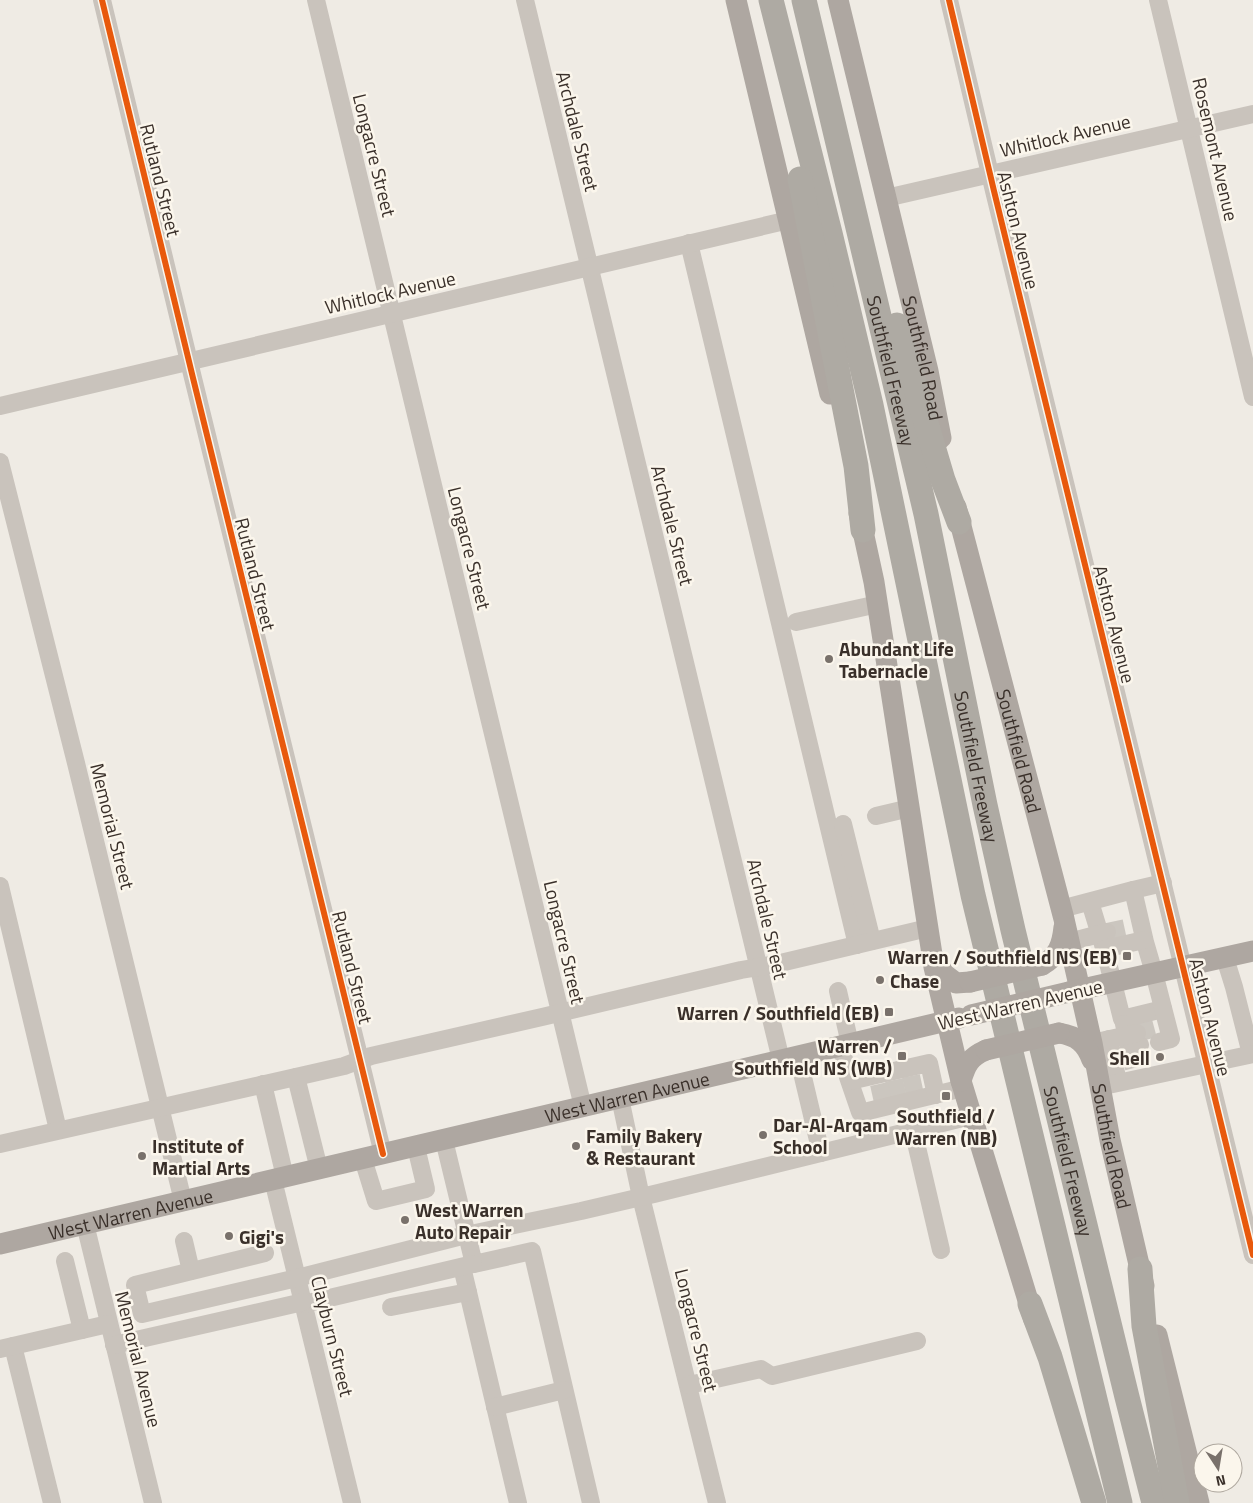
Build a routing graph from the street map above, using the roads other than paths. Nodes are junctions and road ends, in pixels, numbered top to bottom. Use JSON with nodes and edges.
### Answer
{"nodes":[{"id":1,"x":102,"y":0,"type":"edge"},
{"id":2,"x":316,"y":0,"type":"edge"},
{"id":3,"x":525,"y":0,"type":"edge"},
{"id":4,"x":736,"y":0,"type":"edge"},
{"id":5,"x":772,"y":0,"type":"edge"},
{"id":6,"x":804,"y":0,"type":"edge"},
{"id":7,"x":838,"y":0,"type":"edge"},
{"id":8,"x":948,"y":0,"type":"edge"},
{"id":9,"x":1158,"y":0,"type":"edge"},
{"id":10,"x":781,"y":40,"type":"junction"},
{"id":11,"x":826,"y":94,"type":"junction"},
{"id":12,"x":1253,"y":114,"type":"edge"},
{"id":13,"x":1190,"y":128,"type":"junction"},
{"id":14,"x":990,"y":174,"type":"junction"},
{"id":15,"x":886,"y":198,"type":"junction"},
{"id":16,"x":789,"y":220,"type":"junction"},
{"id":17,"x":689,"y":244,"type":"junction"},
{"id":18,"x":589,"y":267,"type":"junction"},
{"id":19,"x":392,"y":313,"type":"junction"},
{"id":20,"x":189,"y":361,"type":"junction"},
{"id":21,"x":1253,"y":397,"type":"edge"},
{"id":22,"x":0,"y":406,"type":"edge"},
{"id":23,"x":0,"y":462,"type":"edge"},
{"id":24,"x":959,"y":522,"type":"junction"},
{"id":25,"x":863,"y":530,"type":"junction"},
{"id":26,"x":878,"y":604,"type":"junction"},
{"id":27,"x":796,"y":622,"type":"dead end"},
{"id":28,"x":910,"y":808,"type":"junction"},
{"id":29,"x":876,"y":816,"type":"dead end"},
{"id":30,"x":844,"y":824,"type":"dead end"},
{"id":31,"x":1163,"y":883,"type":"junction"},
{"id":32,"x":0,"y":886,"type":"edge"},
{"id":33,"x":1133,"y":890,"type":"junction"},
{"id":34,"x":1090,"y":902,"type":"junction"},
{"id":35,"x":1063,"y":914,"type":"junction"},
{"id":36,"x":1136,"y":924,"type":"junction"},
{"id":37,"x":928,"y":928,"type":"junction"},
{"id":38,"x":1102,"y":932,"type":"junction"},
{"id":39,"x":1069,"y":942,"type":"junction"},
{"id":40,"x":864,"y":943,"type":"junction"},
{"id":41,"x":1253,"y":951,"type":"edge"},
{"id":42,"x":932,"y":954,"type":"junction"},
{"id":43,"x":1225,"y":958,"type":"junction"},
{"id":44,"x":758,"y":967,"type":"junction"},
{"id":45,"x":1184,"y":967,"type":"junction"},
{"id":46,"x":1154,"y":973,"type":"junction"},
{"id":47,"x":1113,"y":982,"type":"junction"},
{"id":48,"x":1074,"y":990,"type":"junction"},
{"id":49,"x":838,"y":991,"type":"dead end"},
{"id":50,"x":560,"y":1013,"type":"junction"},
{"id":51,"x":1196,"y":1020,"type":"junction"},
{"id":52,"x":947,"y":1021,"type":"junction"},
{"id":53,"x":1162,"y":1026,"type":"junction"},
{"id":54,"x":1100,"y":1041,"type":"junction"},
{"id":55,"x":846,"y":1045,"type":"junction"},
{"id":56,"x":1132,"y":1047,"type":"junction"},
{"id":57,"x":1252,"y":1054,"type":"edge"},
{"id":58,"x":789,"y":1058,"type":"junction"},
{"id":59,"x":360,"y":1060,"type":"junction"},
{"id":60,"x":1207,"y":1064,"type":"junction"},
{"id":61,"x":296,"y":1077,"type":"junction"},
{"id":62,"x":1105,"y":1081,"type":"junction"},
{"id":63,"x":850,"y":1082,"type":"junction"},
{"id":64,"x":263,"y":1084,"type":"junction"},
{"id":65,"x":962,"y":1084,"type":"junction"},
{"id":66,"x":936,"y":1095,"type":"junction"},
{"id":67,"x":620,"y":1098,"type":"junction"},
{"id":68,"x":160,"y":1107,"type":"junction"},
{"id":69,"x":582,"y":1107,"type":"junction"},
{"id":70,"x":971,"y":1116,"type":"junction"},
{"id":71,"x":58,"y":1130,"type":"junction"},
{"id":72,"x":913,"y":1130,"type":"junction"},
{"id":73,"x":444,"y":1140,"type":"junction"},
{"id":74,"x":0,"y":1144,"type":"edge"},
{"id":75,"x":416,"y":1147,"type":"junction"},
{"id":76,"x":821,"y":1152,"type":"junction"},
{"id":77,"x":373,"y":1156,"type":"junction"},
{"id":78,"x":319,"y":1169,"type":"junction"},
{"id":79,"x":279,"y":1178,"type":"junction"},
{"id":80,"x":641,"y":1197,"type":"junction"},
{"id":81,"x":183,"y":1201,"type":"junction"},
{"id":82,"x":85,"y":1224,"type":"junction"},
{"id":83,"x":466,"y":1235,"type":"junction"},
{"id":84,"x":184,"y":1241,"type":"dead end"},
{"id":85,"x":0,"y":1244,"type":"edge"},
{"id":86,"x":941,"y":1250,"type":"dead end"},
{"id":87,"x":265,"y":1253,"type":"dead end"},
{"id":88,"x":1253,"y":1255,"type":"edge"},
{"id":89,"x":65,"y":1261,"type":"dead end"},
{"id":90,"x":468,"y":1265,"type":"junction"},
{"id":91,"x":1140,"y":1269,"type":"junction"},
{"id":92,"x":191,"y":1271,"type":"junction"},
{"id":93,"x":298,"y":1278,"type":"junction"},
{"id":94,"x":468,"y":1292,"type":"junction"},
{"id":95,"x":303,"y":1303,"type":"junction"},
{"id":96,"x":1030,"y":1304,"type":"junction"},
{"id":97,"x":391,"y":1307,"type":"dead end"},
{"id":98,"x":108,"y":1324,"type":"junction"},
{"id":99,"x":82,"y":1330,"type":"junction"},
{"id":100,"x":917,"y":1341,"type":"dead end"},
{"id":101,"x":114,"y":1345,"type":"junction"},
{"id":102,"x":6,"y":1347,"type":"edge"},
{"id":103,"x":689,"y":1385,"type":"junction"},
{"id":104,"x":564,"y":1390,"type":"junction"},
{"id":105,"x":495,"y":1407,"type":"junction"},
{"id":106,"x":52,"y":1503,"type":"edge"},
{"id":107,"x":153,"y":1503,"type":"edge"},
{"id":108,"x":352,"y":1503,"type":"edge"},
{"id":109,"x":518,"y":1503,"type":"edge"},
{"id":110,"x":591,"y":1503,"type":"edge"},
{"id":111,"x":718,"y":1503,"type":"edge"},
{"id":112,"x":1082,"y":1503,"type":"edge"},
{"id":113,"x":1094,"y":1503,"type":"edge"},
{"id":114,"x":1120,"y":1503,"type":"edge"},
{"id":115,"x":1154,"y":1503,"type":"edge"},
{"id":116,"x":1177,"y":1503,"type":"edge"},
{"id":117,"x":1199,"y":1503,"type":"edge"}],
"edges":[{"from":1,"to":20,"type":"street","name":"Rutland Street"},
{"from":2,"to":19,"type":"street","name":"Longacre Street"},
{"from":3,"to":18,"type":"street","name":"Archdale Street"},
{"from":4,"to":16,"type":"main road"},
{"from":5,"to":10,"type":"highway","name":"Southfield Freeway"},
{"from":6,"to":11,"type":"highway","name":"Southfield Freeway"},
{"from":7,"to":15,"type":"main road","name":"Southfield Road"},
{"from":8,"to":14,"type":"street","name":"Ashton Avenue"},
{"from":9,"to":13,"type":"street","name":"Rosemont Avenue"},
{"from":10,"to":25,"type":"highway"},
{"from":10,"to":114,"type":"highway","name":"Southfield Freeway"},
{"from":11,"to":24,"type":"highway"},
{"from":11,"to":115,"type":"highway","name":"Southfield Freeway"},
{"from":12,"to":13,"type":"street","name":"Whitlock Avenue"},
{"from":13,"to":14,"type":"street","name":"Whitlock Avenue"},
{"from":13,"to":21,"type":"street","name":"Rosemont Avenue"},
{"from":14,"to":15,"type":"street","name":"Whitlock Avenue"},
{"from":14,"to":31,"type":"street","name":"Ashton Avenue"},
{"from":15,"to":24,"type":"main road","name":"Southfield Road"},
{"from":16,"to":17,"type":"street","name":"Whitlock Avenue"},
{"from":16,"to":25,"type":"main road"},
{"from":17,"to":18,"type":"street","name":"Whitlock Avenue"},
{"from":17,"to":40,"type":"street"},
{"from":18,"to":19,"type":"street","name":"Whitlock Avenue"},
{"from":18,"to":44,"type":"street","name":"Archdale Street"},
{"from":19,"to":20,"type":"street","name":"Whitlock Avenue"},
{"from":19,"to":50,"type":"street","name":"Longacre Street"},
{"from":20,"to":22,"type":"street","name":"Whitlock Avenue"},
{"from":20,"to":59,"type":"street","name":"Rutland Street"},
{"from":23,"to":68,"type":"street","name":"Memorial Street"},
{"from":24,"to":35,"type":"main road","name":"Southfield Road"},
{"from":25,"to":26,"type":"main road"},
{"from":26,"to":27,"type":"street"},
{"from":26,"to":28,"type":"main road"},
{"from":28,"to":29,"type":"street"},
{"from":28,"to":37,"type":"main road"},
{"from":30,"to":40,"type":"street"},
{"from":31,"to":33,"type":"street"},
{"from":31,"to":45,"type":"street","name":"Ashton Avenue"},
{"from":32,"to":71,"type":"street"},
{"from":33,"to":34,"type":"street"},
{"from":33,"to":36,"type":"street"},
{"from":34,"to":35,"type":"street"},
{"from":34,"to":38,"type":"street"},
{"from":35,"to":39,"type":"main road","name":"Southfield Road"},
{"from":35,"to":42,"type":"main road","bridge":true},
{"from":36,"to":38,"type":"street"},
{"from":36,"to":46,"type":"street"},
{"from":37,"to":40,"type":"street"},
{"from":37,"to":42,"type":"main road"},
{"from":38,"to":39,"type":"street"},
{"from":38,"to":47,"type":"street"},
{"from":39,"to":48,"type":"main road","name":"Southfield Road"},
{"from":40,"to":44,"type":"street"},
{"from":41,"to":43,"type":"main road","name":"West Warren Avenue"},
{"from":42,"to":52,"type":"main road"},
{"from":43,"to":45,"type":"main road","name":"West Warren Avenue"},
{"from":43,"to":57,"type":"street"},
{"from":44,"to":50,"type":"street"},
{"from":44,"to":58,"type":"street","name":"Archdale Street"},
{"from":45,"to":46,"type":"main road","name":"West Warren Avenue"},
{"from":45,"to":51,"type":"street","name":"Ashton Avenue"},
{"from":46,"to":47,"type":"main road","name":"West Warren Avenue"},
{"from":46,"to":53,"type":"street"},
{"from":47,"to":48,"type":"main road","name":"West Warren Avenue"},
{"from":47,"to":56,"type":"street"},
{"from":48,"to":52,"type":"main road","name":"West Warren Avenue","bridge":true},
{"from":48,"to":54,"type":"main road","name":"Southfield Road"},
{"from":49,"to":55,"type":"street"},
{"from":50,"to":59,"type":"street"},
{"from":50,"to":69,"type":"street","name":"Longacre Street"},
{"from":51,"to":53,"type":"street"},
{"from":51,"to":60,"type":"street","name":"Ashton Avenue"},
{"from":52,"to":55,"type":"main road","name":"West Warren Avenue"},
{"from":52,"to":65,"type":"main road"},
{"from":53,"to":56,"type":"street"},
{"from":54,"to":56,"type":"street"},
{"from":54,"to":62,"type":"main road","name":"Southfield Road"},
{"from":55,"to":58,"type":"main road","name":"West Warren Avenue"},
{"from":55,"to":63,"type":"street"},
{"from":56,"to":60,"type":"street"},
{"from":56,"to":62,"type":"street"},
{"from":57,"to":60,"type":"street"},
{"from":58,"to":67,"type":"main road","name":"West Warren Avenue"},
{"from":58,"to":76,"type":"street","name":"Archdale Street"},
{"from":59,"to":61,"type":"street"},
{"from":59,"to":77,"type":"street","name":"Rutland Street"},
{"from":60,"to":88,"type":"street","name":"Ashton Avenue"},
{"from":61,"to":64,"type":"street"},
{"from":61,"to":78,"type":"street"},
{"from":62,"to":65,"type":"main road","bridge":true},
{"from":62,"to":91,"type":"main road","name":"Southfield Road"},
{"from":63,"to":66,"type":"street"},
{"from":63,"to":66,"type":"street"},
{"from":64,"to":68,"type":"street"},
{"from":64,"to":79,"type":"street","name":"Clayburn Street"},
{"from":65,"to":66,"type":"street"},
{"from":65,"to":70,"type":"main road"},
{"from":67,"to":69,"type":"main road","name":"West Warren Avenue"},
{"from":67,"to":80,"type":"street","name":"Longacre Street"},
{"from":68,"to":71,"type":"street"},
{"from":68,"to":81,"type":"street","name":"Memorial Street"},
{"from":69,"to":73,"type":"main road","name":"West Warren Avenue"},
{"from":70,"to":72,"type":"street"},
{"from":70,"to":96,"type":"main road"},
{"from":71,"to":74,"type":"street"},
{"from":72,"to":76,"type":"street"},
{"from":72,"to":86,"type":"street"},
{"from":73,"to":75,"type":"main road","name":"West Warren Avenue"},
{"from":73,"to":83,"type":"street"},
{"from":75,"to":77,"type":"main road","name":"West Warren Avenue"},
{"from":75,"to":77,"type":"street","name":"Rutland Street"},
{"from":76,"to":80,"type":"street"},
{"from":77,"to":78,"type":"main road","name":"West Warren Avenue"},
{"from":78,"to":79,"type":"main road","name":"West Warren Avenue"},
{"from":79,"to":81,"type":"main road","name":"West Warren Avenue"},
{"from":79,"to":93,"type":"street","name":"Clayburn Street"},
{"from":80,"to":83,"type":"street"},
{"from":80,"to":103,"type":"street","name":"Longacre Street"},
{"from":81,"to":82,"type":"main road","name":"West Warren Avenue"},
{"from":82,"to":85,"type":"main road","name":"West Warren Avenue"},
{"from":82,"to":98,"type":"street","name":"Memorial Avenue"},
{"from":83,"to":90,"type":"street"},
{"from":83,"to":93,"type":"street"},
{"from":84,"to":92,"type":"street"},
{"from":87,"to":92,"type":"street"},
{"from":89,"to":99,"type":"street"},
{"from":90,"to":94,"type":"street"},
{"from":90,"to":95,"type":"street"},
{"from":90,"to":104,"type":"street"},
{"from":91,"to":116,"type":"highway"},
{"from":91,"to":117,"type":"main road","name":"Southfield Road"},
{"from":92,"to":93,"type":"street"},
{"from":93,"to":95,"type":"street","name":"Clayburn Street"},
{"from":94,"to":97,"type":"street"},
{"from":94,"to":105,"type":"street"},
{"from":95,"to":101,"type":"street"},
{"from":95,"to":108,"type":"street","name":"Clayburn Street"},
{"from":96,"to":112,"type":"main road"},
{"from":96,"to":113,"type":"highway"},
{"from":98,"to":99,"type":"street"},
{"from":98,"to":101,"type":"street","name":"Memorial Avenue"},
{"from":99,"to":102,"type":"street"},
{"from":100,"to":103,"type":"street"},
{"from":101,"to":107,"type":"street","name":"Memorial Avenue"},
{"from":102,"to":106,"type":"street"},
{"from":103,"to":111,"type":"street","name":"Longacre Street"},
{"from":104,"to":105,"type":"street"},
{"from":104,"to":110,"type":"street"},
{"from":105,"to":109,"type":"street"}]}
